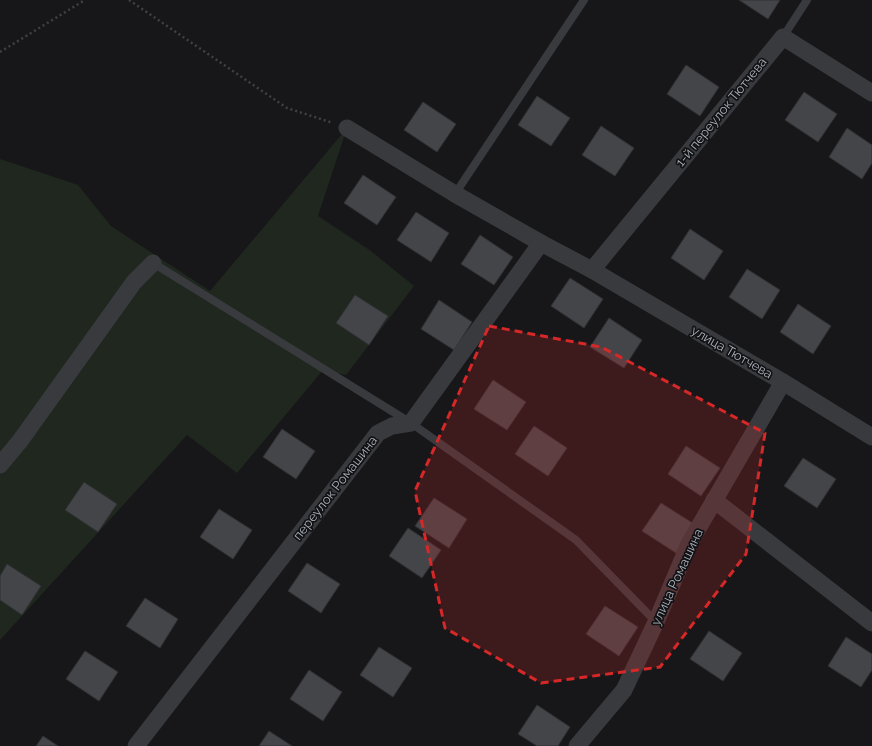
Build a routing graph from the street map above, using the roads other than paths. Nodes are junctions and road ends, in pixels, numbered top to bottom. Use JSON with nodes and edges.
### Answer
{"nodes":[{"id":1,"x":584,"y":0,"type":"edge"},
{"id":2,"x":807,"y":0,"type":"edge"},
{"id":3,"x":783,"y":37,"type":"junction"},
{"id":4,"x":872,"y":93,"type":"edge"},
{"id":5,"x":347,"y":128,"type":"road end"},
{"id":6,"x":455,"y":194,"type":"junction"},
{"id":7,"x":541,"y":243,"type":"junction"},
{"id":8,"x":154,"y":263,"type":"joint"},
{"id":9,"x":592,"y":270,"type":"junction"},
{"id":10,"x":783,"y":382,"type":"junction"},
{"id":11,"x":411,"y":423,"type":"junction"},
{"id":12,"x":872,"y":437,"type":"edge"},
{"id":13,"x":0,"y":465,"type":"edge"},
{"id":14,"x":714,"y":500,"type":"junction"},
{"id":15,"x":656,"y":622,"type":"junction"},
{"id":16,"x":872,"y":623,"type":"edge"},
{"id":17,"x":136,"y":746,"type":"edge"},
{"id":18,"x":577,"y":746,"type":"edge"}],
"edges":[{"from":1,"to":6,"type":"lane"},
{"from":2,"to":3,"type":"lane"},
{"from":3,"to":4,"type":"street"},
{"from":3,"to":9,"type":"street","name":"1-й переулок Тютчева"},
{"from":5,"to":6,"type":"street","name":"улица Тютчева"},
{"from":6,"to":7,"type":"street","name":"улица Тютчева"},
{"from":7,"to":9,"type":"street","name":"улица Тютчева"},
{"from":7,"to":11,"type":"street"},
{"from":8,"to":11,"type":"lane"},
{"from":8,"to":13,"type":"street"},
{"from":9,"to":10,"type":"street","name":"улица Тютчева"},
{"from":10,"to":12,"type":"street","name":"улица Тютчева"},
{"from":10,"to":14,"type":"street","name":"улица Ромашина"},
{"from":11,"to":15,"type":"lane"},
{"from":11,"to":17,"type":"street","name":"переулок Ромашина"},
{"from":14,"to":15,"type":"street","name":"улица Ромашина"},
{"from":14,"to":16,"type":"street"},
{"from":15,"to":18,"type":"street","name":"улица Ромашина"}]}
